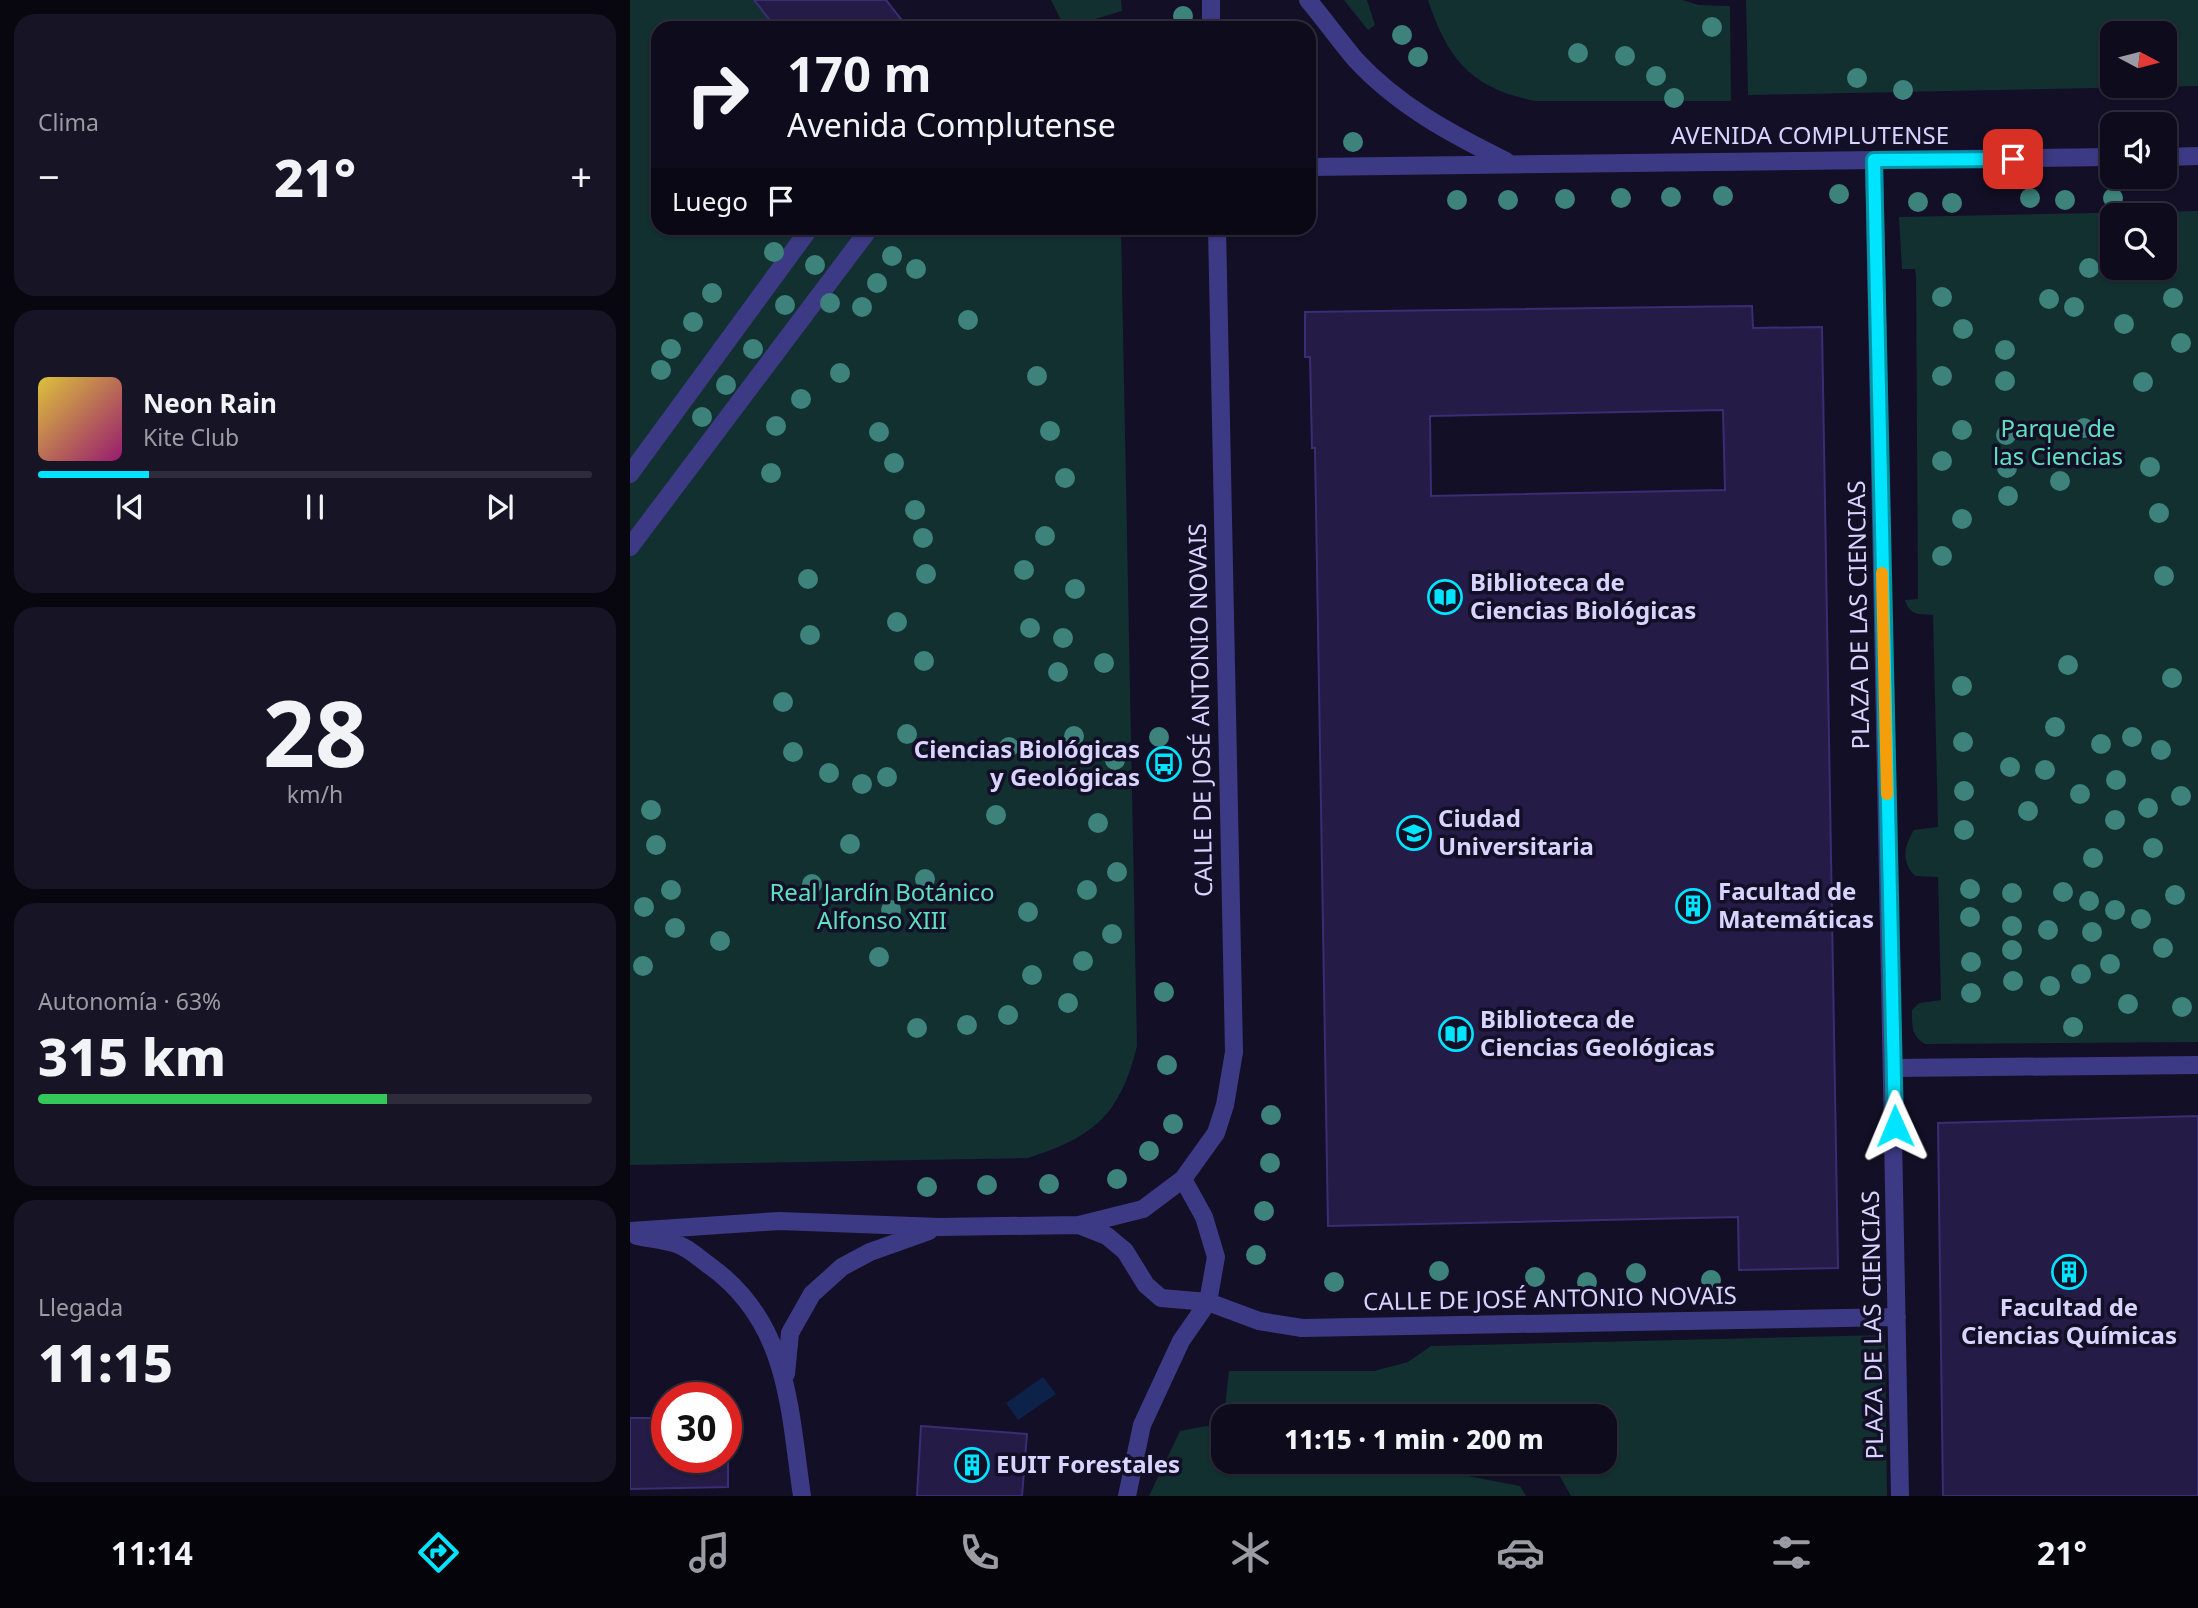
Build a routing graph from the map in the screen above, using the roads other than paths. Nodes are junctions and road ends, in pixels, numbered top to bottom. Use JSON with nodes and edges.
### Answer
{"nodes":[{"id":1,"x":1211,"y":0,"type":"edge"},
{"id":2,"x":1308,"y":0,"type":"edge"},
{"id":3,"x":1211,"y":21,"type":"edge"},
{"id":4,"x":2198,"y":156,"type":"edge"},
{"id":5,"x":2177,"y":157,"type":"edge"},
{"id":6,"x":2100,"y":158,"type":"edge"},
{"id":7,"x":1874,"y":160,"type":"junction"},
{"id":8,"x":1508,"y":162,"type":"junction"},
{"id":9,"x":1316,"y":167,"type":"edge"},
{"id":10,"x":805,"y":235,"type":"edge"},
{"id":11,"x":865,"y":235,"type":"edge"},
{"id":12,"x":1217,"y":235,"type":"edge"},
{"id":13,"x":630,"y":474,"type":"edge"},
{"id":14,"x":630,"y":547,"type":"edge"},
{"id":15,"x":2198,"y":1065,"type":"edge"},
{"id":16,"x":1894,"y":1068,"type":"junction"},
{"id":17,"x":1183,"y":1180,"type":"junction"},
{"id":18,"x":1079,"y":1225,"type":"junction"},
{"id":19,"x":939,"y":1227,"type":"junction"},
{"id":20,"x":630,"y":1233,"type":"edge"},
{"id":21,"x":1208,"y":1301,"type":"junction"},
{"id":22,"x":1896,"y":1317,"type":"junction"},
{"id":23,"x":785,"y":1384,"type":"junction"},
{"id":24,"x":802,"y":1496,"type":"edge"},
{"id":25,"x":1127,"y":1496,"type":"edge"},
{"id":26,"x":1900,"y":1496,"type":"edge"}],
"edges":[{"from":1,"to":3,"type":"street"},
{"from":2,"to":8,"type":"street","name":"AVENIDA COMPLUTENSE"},
{"from":4,"to":5,"type":"street"},
{"from":6,"to":7,"type":"street","name":"AVENIDA COMPLUTENSE"},
{"from":7,"to":8,"type":"street","name":"AVENIDA COMPLUTENSE"},
{"from":7,"to":16,"type":"street","name":"PLAZA DE LAS CIENCIAS"},
{"from":8,"to":9,"type":"street","name":"AVENIDA COMPLUTENSE"},
{"from":10,"to":13,"type":"street"},
{"from":11,"to":14,"type":"street"},
{"from":12,"to":17,"type":"street","name":"CALLE DE JOSÉ ANTONIO NOVAIS"},
{"from":15,"to":16,"type":"street"},
{"from":16,"to":22,"type":"street","name":"PLAZA DE LAS CIENCIAS"},
{"from":17,"to":18,"type":"street","name":"CALLE DE JOSÉ ANTONIO NOVAIS"},
{"from":17,"to":21,"type":"street"},
{"from":18,"to":19,"type":"street","name":"CALLE DE JOSÉ ANTONIO NOVAIS"},
{"from":18,"to":21,"type":"street","name":"CALLE DE JOSÉ ANTONIO NOVAIS"},
{"from":19,"to":20,"type":"street","name":"CALLE DE JOSÉ ANTONIO NOVAIS"},
{"from":19,"to":23,"type":"street"},
{"from":20,"to":23,"type":"street"},
{"from":21,"to":22,"type":"street","name":"CALLE DE JOSÉ ANTONIO NOVAIS"},
{"from":21,"to":25,"type":"street"},
{"from":22,"to":26,"type":"street","name":"PLAZA DE LAS CIENCIAS"},
{"from":23,"to":24,"type":"street"}]}
